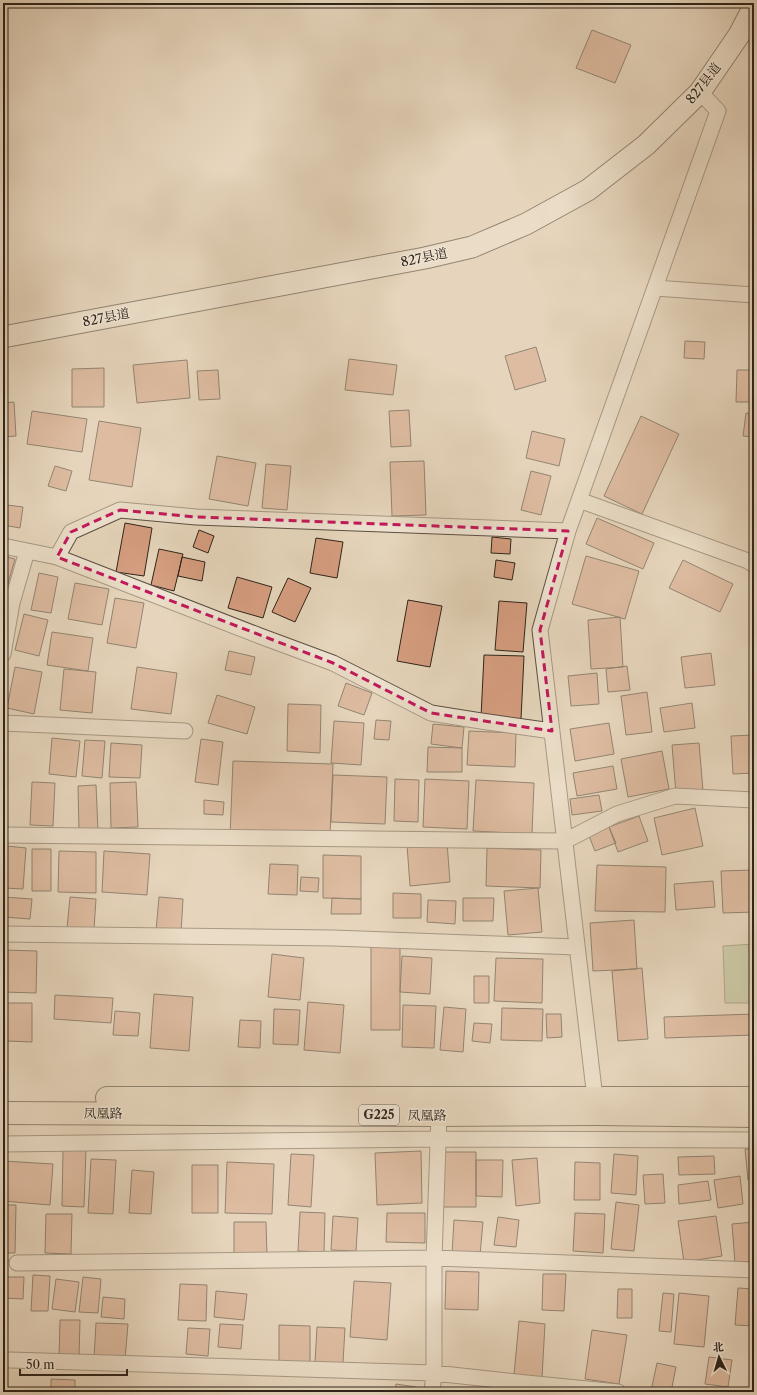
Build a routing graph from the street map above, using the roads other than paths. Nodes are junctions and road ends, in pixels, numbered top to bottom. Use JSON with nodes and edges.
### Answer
{"nodes":[{"id":1,"x":754,"y":6,"type":"edge"},
{"id":2,"x":700,"y":92,"type":"junction"},
{"id":3,"x":655,"y":288,"type":"junction"},
{"id":4,"x":754,"y":295,"type":"edge"},
{"id":5,"x":3,"y":336,"type":"edge"},
{"id":6,"x":579,"y":500,"type":"junction"},
{"id":7,"x":568,"y":531,"type":"junction"},
{"id":8,"x":3,"y":546,"type":"edge"},
{"id":9,"x":27,"y":551,"type":"junction"},
{"id":10,"x":57,"y":557,"type":"junction"},
{"id":11,"x":754,"y":565,"type":"edge"},
{"id":12,"x":3,"y":654,"type":"edge"},
{"id":13,"x":3,"y":723,"type":"edge"},
{"id":14,"x":185,"y":731,"type":"dead end"},
{"id":15,"x":552,"y":731,"type":"junction"},
{"id":16,"x":754,"y":800,"type":"edge"},
{"id":17,"x":3,"y":835,"type":"edge"},
{"id":18,"x":565,"y":841,"type":"junction"},
{"id":19,"x":3,"y":934,"type":"edge"},
{"id":20,"x":577,"y":947,"type":"junction"},
{"id":21,"x":3,"y":1098,"type":"edge"},
{"id":22,"x":754,"y":1098,"type":"edge"},
{"id":23,"x":596,"y":1106,"type":"junction"},
{"id":24,"x":3,"y":1113,"type":"edge"},
{"id":25,"x":439,"y":1115,"type":"junction"},
{"id":26,"x":754,"y":1116,"type":"edge"},
{"id":27,"x":438,"y":1139,"type":"junction"},
{"id":28,"x":754,"y":1140,"type":"edge"},
{"id":29,"x":3,"y":1144,"type":"edge"},
{"id":30,"x":434,"y":1258,"type":"junction"},
{"id":31,"x":17,"y":1263,"type":"dead end"},
{"id":32,"x":754,"y":1270,"type":"edge"},
{"id":33,"x":10,"y":1360,"type":"dead end"},
{"id":34,"x":434,"y":1373,"type":"junction"},
{"id":35,"x":432,"y":1392,"type":"edge"},
{"id":36,"x":618,"y":1392,"type":"edge"}],
"edges":[{"from":1,"to":2,"type":"main road","name":"827县道"},
{"from":2,"to":3,"type":"street"},
{"from":2,"to":5,"type":"main road","name":"827县道"},
{"from":3,"to":4,"type":"street"},
{"from":3,"to":6,"type":"street"},
{"from":6,"to":7,"type":"street"},
{"from":6,"to":11,"type":"street"},
{"from":7,"to":10,"type":"street"},
{"from":7,"to":15,"type":"street"},
{"from":8,"to":9,"type":"street"},
{"from":9,"to":10,"type":"street"},
{"from":9,"to":12,"type":"street"},
{"from":10,"to":15,"type":"street"},
{"from":13,"to":14,"type":"street"},
{"from":15,"to":18,"type":"street"},
{"from":16,"to":18,"type":"street"},
{"from":17,"to":18,"type":"street"},
{"from":18,"to":20,"type":"street"},
{"from":19,"to":20,"type":"street"},
{"from":20,"to":23,"type":"street"},
{"from":21,"to":23,"type":"highway","name":"凤凰路","number":"G225"},
{"from":22,"to":23,"type":"highway","name":"凤凰路","number":"G225"},
{"from":23,"to":25,"type":"highway","name":"凤凰路","number":"G225"},
{"from":23,"to":26,"type":"highway","name":"凤凰路","number":"G225"},
{"from":24,"to":25,"type":"highway","name":"凤凰路","number":"G225"},
{"from":25,"to":27,"type":"street"},
{"from":27,"to":28,"type":"street"},
{"from":27,"to":29,"type":"street"},
{"from":27,"to":30,"type":"street"},
{"from":30,"to":31,"type":"street"},
{"from":30,"to":32,"type":"street"},
{"from":30,"to":34,"type":"street"},
{"from":33,"to":34,"type":"street"},
{"from":34,"to":35,"type":"street"},
{"from":34,"to":36,"type":"street"}]}
